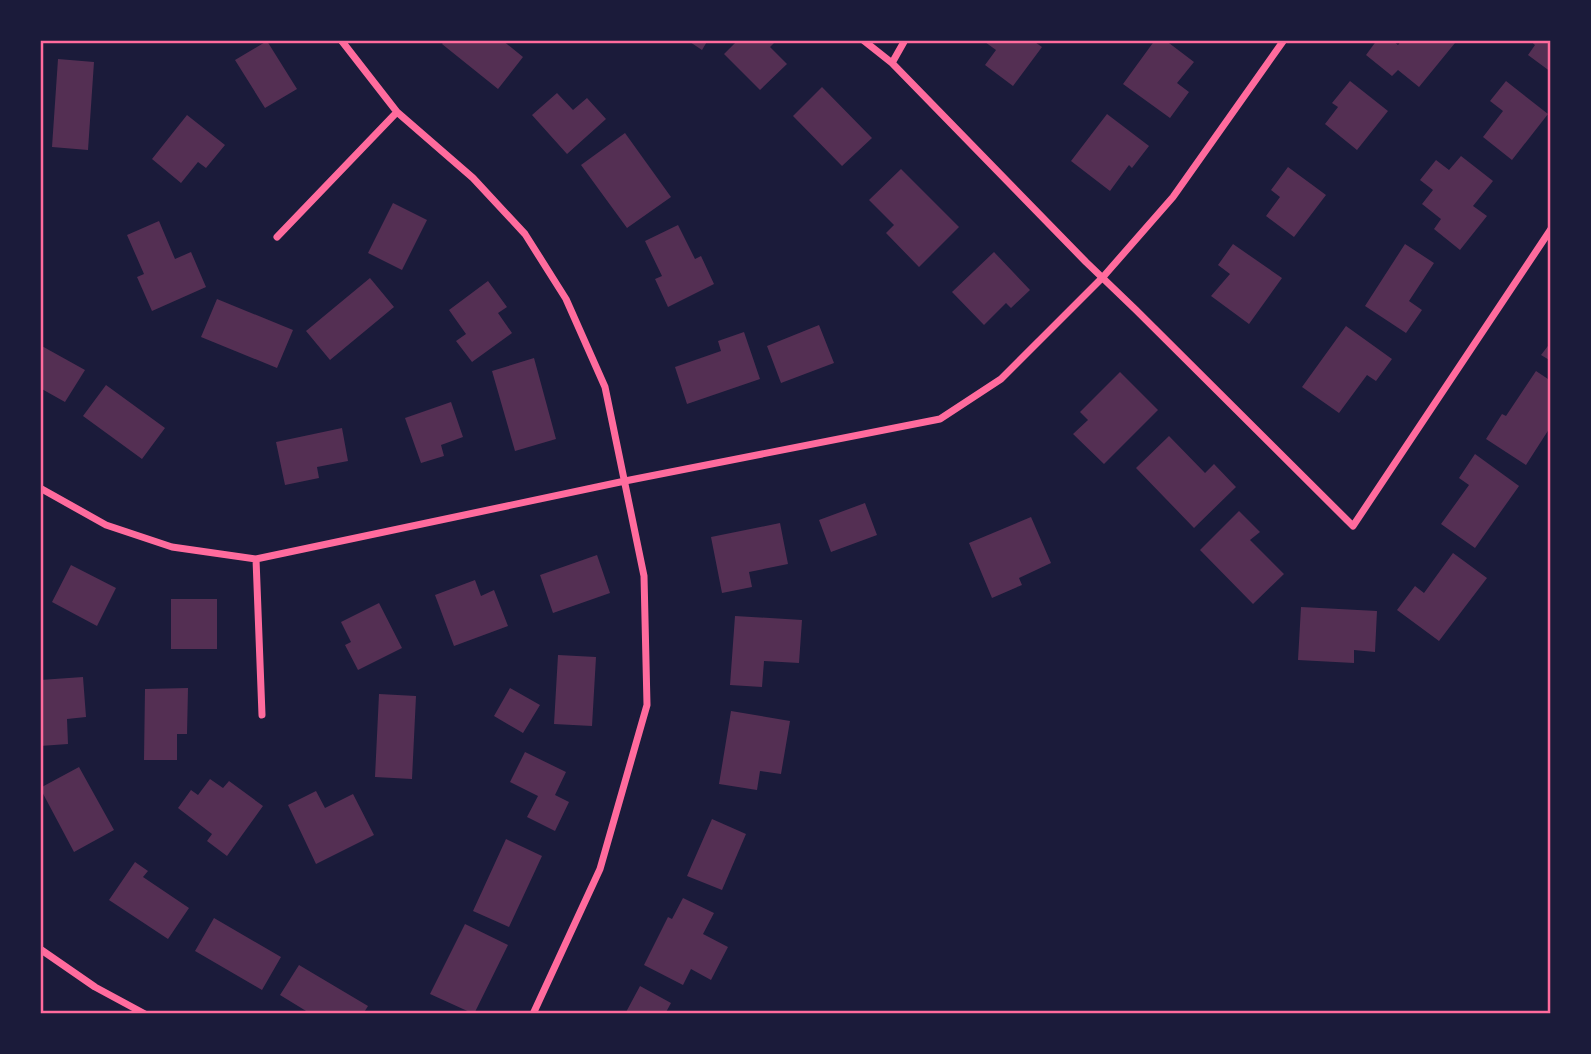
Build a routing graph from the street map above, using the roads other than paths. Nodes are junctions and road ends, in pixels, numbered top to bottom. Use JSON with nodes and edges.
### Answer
{"nodes":[{"id":1,"x":341,"y":40,"type":"edge"},
{"id":2,"x":863,"y":40,"type":"edge"},
{"id":3,"x":905,"y":40,"type":"edge"},
{"id":4,"x":1284,"y":40,"type":"edge"},
{"id":5,"x":892,"y":63,"type":"junction"},
{"id":6,"x":397,"y":112,"type":"junction"},
{"id":7,"x":1551,"y":229,"type":"edge"},
{"id":8,"x":277,"y":237,"type":"dead end"},
{"id":9,"x":1103,"y":277,"type":"junction"},
{"id":10,"x":625,"y":481,"type":"junction"},
{"id":11,"x":40,"y":488,"type":"edge"},
{"id":12,"x":256,"y":559,"type":"junction"},
{"id":13,"x":262,"y":715,"type":"dead end"},
{"id":14,"x":41,"y":949,"type":"edge"},
{"id":15,"x":145,"y":1014,"type":"edge"},
{"id":16,"x":533,"y":1014,"type":"edge"}],
"edges":[{"from":1,"to":6,"type":"street"},
{"from":2,"to":5,"type":"street"},
{"from":3,"to":5,"type":"street"},
{"from":4,"to":9,"type":"street"},
{"from":5,"to":9,"type":"street"},
{"from":6,"to":8,"type":"street"},
{"from":6,"to":10,"type":"street"},
{"from":7,"to":9,"type":"street"},
{"from":9,"to":10,"type":"street"},
{"from":10,"to":12,"type":"street"},
{"from":10,"to":16,"type":"street"},
{"from":11,"to":12,"type":"street"},
{"from":12,"to":13,"type":"street"},
{"from":14,"to":15,"type":"street"}]}
